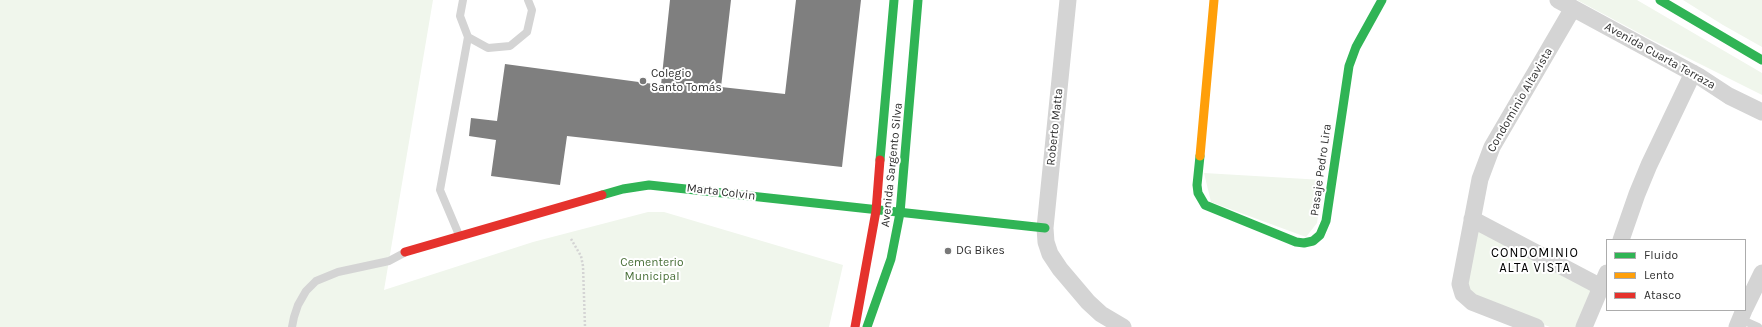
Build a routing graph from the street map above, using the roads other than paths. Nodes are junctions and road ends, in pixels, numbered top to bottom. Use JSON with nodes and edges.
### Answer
{"nodes":[{"id":1,"x":463,"y":0,"type":"edge"},
{"id":2,"x":528,"y":0,"type":"edge"},
{"id":3,"x":894,"y":0,"type":"edge"},
{"id":4,"x":918,"y":0,"type":"edge"},
{"id":5,"x":1068,"y":0,"type":"edge"},
{"id":6,"x":1214,"y":0,"type":"edge"},
{"id":7,"x":1382,"y":0,"type":"edge"},
{"id":8,"x":1660,"y":0,"type":"edge"},
{"id":9,"x":1566,"y":4,"type":"edge"},
{"id":10,"x":468,"y":37,"type":"junction"},
{"id":11,"x":1762,"y":60,"type":"edge"},
{"id":12,"x":1693,"y":73,"type":"junction"},
{"id":13,"x":1762,"y":112,"type":"edge"},
{"id":14,"x":876,"y":211,"type":"junction"},
{"id":15,"x":900,"y":213,"type":"junction"},
{"id":16,"x":1472,"y":219,"type":"junction"},
{"id":17,"x":1045,"y":228,"type":"junction"},
{"id":18,"x":459,"y":236,"type":"junction"},
{"id":19,"x":1621,"y":239,"type":"edge"},
{"id":20,"x":405,"y":252,"type":"joint"},
{"id":21,"x":1762,"y":273,"type":"edge"},
{"id":22,"x":1604,"y":280,"type":"edge"},
{"id":23,"x":1746,"y":306,"type":"edge"},
{"id":24,"x":1741,"y":316,"type":"edge"},
{"id":25,"x":292,"y":327,"type":"edge"},
{"id":26,"x":855,"y":327,"type":"edge"},
{"id":27,"x":867,"y":327,"type":"edge"},
{"id":28,"x":1124,"y":327,"type":"edge"},
{"id":29,"x":1536,"y":327,"type":"edge"},
{"id":30,"x":1584,"y":327,"type":"edge"},
{"id":31,"x":1758,"y":327,"type":"edge"}],
"edges":[{"from":1,"to":10,"type":"lane"},
{"from":2,"to":10,"type":"lane"},
{"from":3,"to":14,"type":"street","name":"Avenida Sargento Silva"},
{"from":4,"to":15,"type":"street","name":"Avenida Sargento Silva"},
{"from":5,"to":17,"type":"street","name":"Roberto Matta"},
{"from":6,"to":7,"type":"street","name":"Pasaje Pedro Lira"},
{"from":8,"to":11,"type":"street"},
{"from":9,"to":12,"type":"street","name":"Avenida Cuarta Terraza"},
{"from":9,"to":16,"type":"street","name":"Condominio Altavista"},
{"from":10,"to":18,"type":"lane"},
{"from":12,"to":13,"type":"street","name":"Avenida Cuarta Terraza"},
{"from":12,"to":19,"type":"street"},
{"from":14,"to":15,"type":"street","name":"Marta Colvin"},
{"from":14,"to":18,"type":"street","name":"Marta Colvin"},
{"from":14,"to":26,"type":"street","name":"Avenida Sargento Silva"},
{"from":15,"to":17,"type":"street","name":"Marta Colvin"},
{"from":15,"to":27,"type":"street","name":"Avenida Sargento Silva"},
{"from":16,"to":22,"type":"street"},
{"from":16,"to":29,"type":"street","name":"Condominio Altavista"},
{"from":17,"to":28,"type":"street","name":"Roberto Matta"},
{"from":18,"to":20,"type":"street","name":"Marta Colvin"},
{"from":20,"to":25,"type":"lane"},
{"from":21,"to":23,"type":"street"},
{"from":22,"to":30,"type":"street"},
{"from":24,"to":31,"type":"lane"}]}
